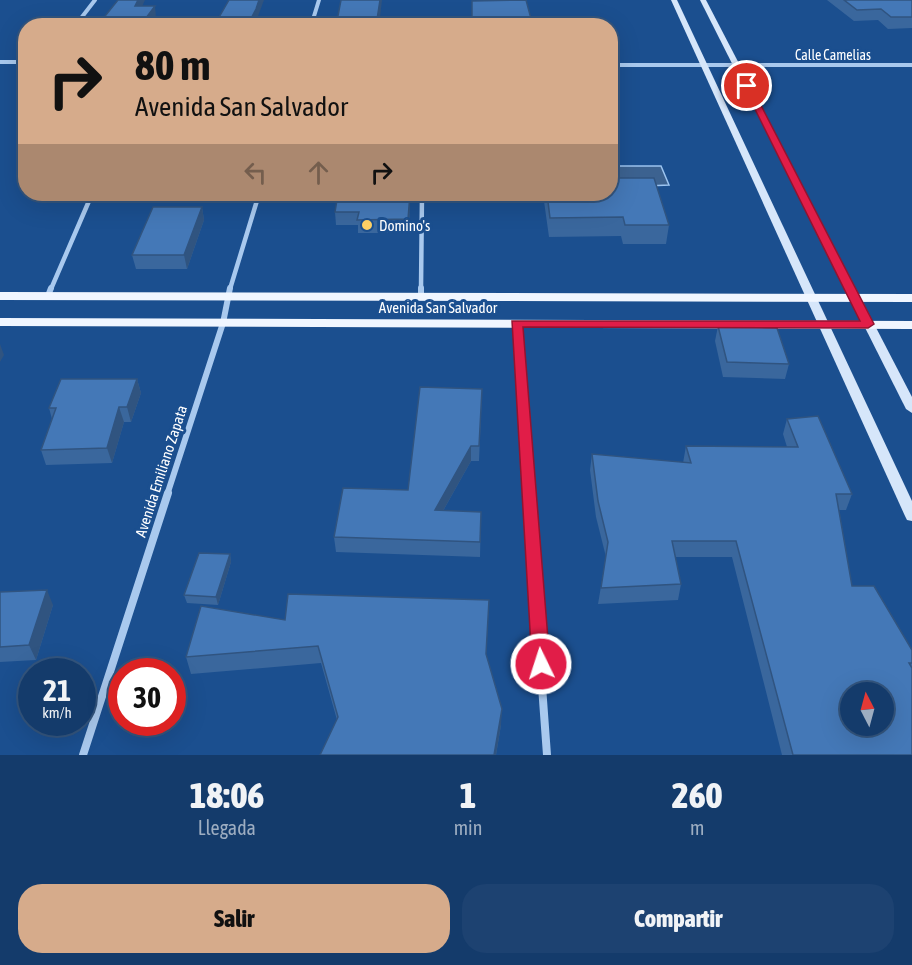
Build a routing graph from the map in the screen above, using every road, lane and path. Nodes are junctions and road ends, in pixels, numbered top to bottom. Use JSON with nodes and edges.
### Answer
{"nodes":[{"id":1,"x":95,"y":0,"type":"edge"},
{"id":2,"x":319,"y":0,"type":"edge"},
{"id":3,"x":674,"y":0,"type":"edge"},
{"id":4,"x":703,"y":0,"type":"edge"},
{"id":5,"x":81,"y":18,"type":"edge"},
{"id":6,"x":313,"y":18,"type":"edge"},
{"id":7,"x":0,"y":62,"type":"edge"},
{"id":8,"x":18,"y":62,"type":"edge"},
{"id":9,"x":618,"y":65,"type":"edge"},
{"id":10,"x":704,"y":65,"type":"junction"},
{"id":11,"x":736,"y":65,"type":"junction"},
{"id":12,"x":912,"y":65,"type":"edge"},
{"id":13,"x":89,"y":201,"type":"edge"},
{"id":14,"x":257,"y":201,"type":"edge"},
{"id":15,"x":422,"y":201,"type":"edge"},
{"id":16,"x":0,"y":296,"type":"edge"},
{"id":17,"x":48,"y":296,"type":"junction"},
{"id":18,"x":228,"y":296,"type":"junction"},
{"id":19,"x":421,"y":297,"type":"junction"},
{"id":20,"x":810,"y":298,"type":"junction"},
{"id":21,"x":854,"y":298,"type":"junction"},
{"id":22,"x":912,"y":298,"type":"edge"},
{"id":23,"x":0,"y":322,"type":"edge"},
{"id":24,"x":223,"y":323,"type":"junction"},
{"id":25,"x":516,"y":324,"type":"junction"},
{"id":26,"x":822,"y":324,"type":"junction"},
{"id":27,"x":868,"y":324,"type":"junction"},
{"id":28,"x":912,"y":324,"type":"edge"},
{"id":29,"x":912,"y":409,"type":"edge"},
{"id":30,"x":912,"y":516,"type":"edge"},
{"id":31,"x":83,"y":755,"type":"edge"},
{"id":32,"x":547,"y":755,"type":"edge"}],
"edges":[{"from":1,"to":5,"type":"street"},
{"from":2,"to":6,"type":"street"},
{"from":3,"to":10,"type":"street"},
{"from":4,"to":11,"type":"street"},
{"from":7,"to":8,"type":"street"},
{"from":9,"to":10,"type":"street","name":"Calle Camelias"},
{"from":10,"to":11,"type":"street","name":"Calle Camelias"},
{"from":10,"to":20,"type":"street"},
{"from":11,"to":12,"type":"street","name":"Calle Camelias"},
{"from":11,"to":21,"type":"street"},
{"from":13,"to":17,"type":"street"},
{"from":14,"to":18,"type":"street","name":"Avenida Emiliano Zapata"},
{"from":15,"to":19,"type":"street"},
{"from":16,"to":17,"type":"main road","name":"Avenida San Salvador"},
{"from":17,"to":18,"type":"main road","name":"Avenida San Salvador"},
{"from":18,"to":19,"type":"main road","name":"Avenida San Salvador"},
{"from":18,"to":24,"type":"street","name":"Avenida Emiliano Zapata"},
{"from":19,"to":20,"type":"main road","name":"Avenida San Salvador"},
{"from":20,"to":21,"type":"main road","name":"Avenida San Salvador"},
{"from":20,"to":26,"type":"street"},
{"from":21,"to":22,"type":"main road","name":"Avenida San Salvador"},
{"from":21,"to":27,"type":"street"},
{"from":23,"to":24,"type":"main road","name":"Avenida San Salvador"},
{"from":24,"to":25,"type":"main road","name":"Avenida San Salvador"},
{"from":24,"to":31,"type":"street","name":"Avenida Emiliano Zapata"},
{"from":25,"to":26,"type":"main road","name":"Avenida San Salvador"},
{"from":25,"to":32,"type":"street"},
{"from":26,"to":27,"type":"main road","name":"Avenida San Salvador"},
{"from":26,"to":30,"type":"street"},
{"from":27,"to":28,"type":"main road","name":"Avenida San Salvador"},
{"from":27,"to":29,"type":"street"}]}
